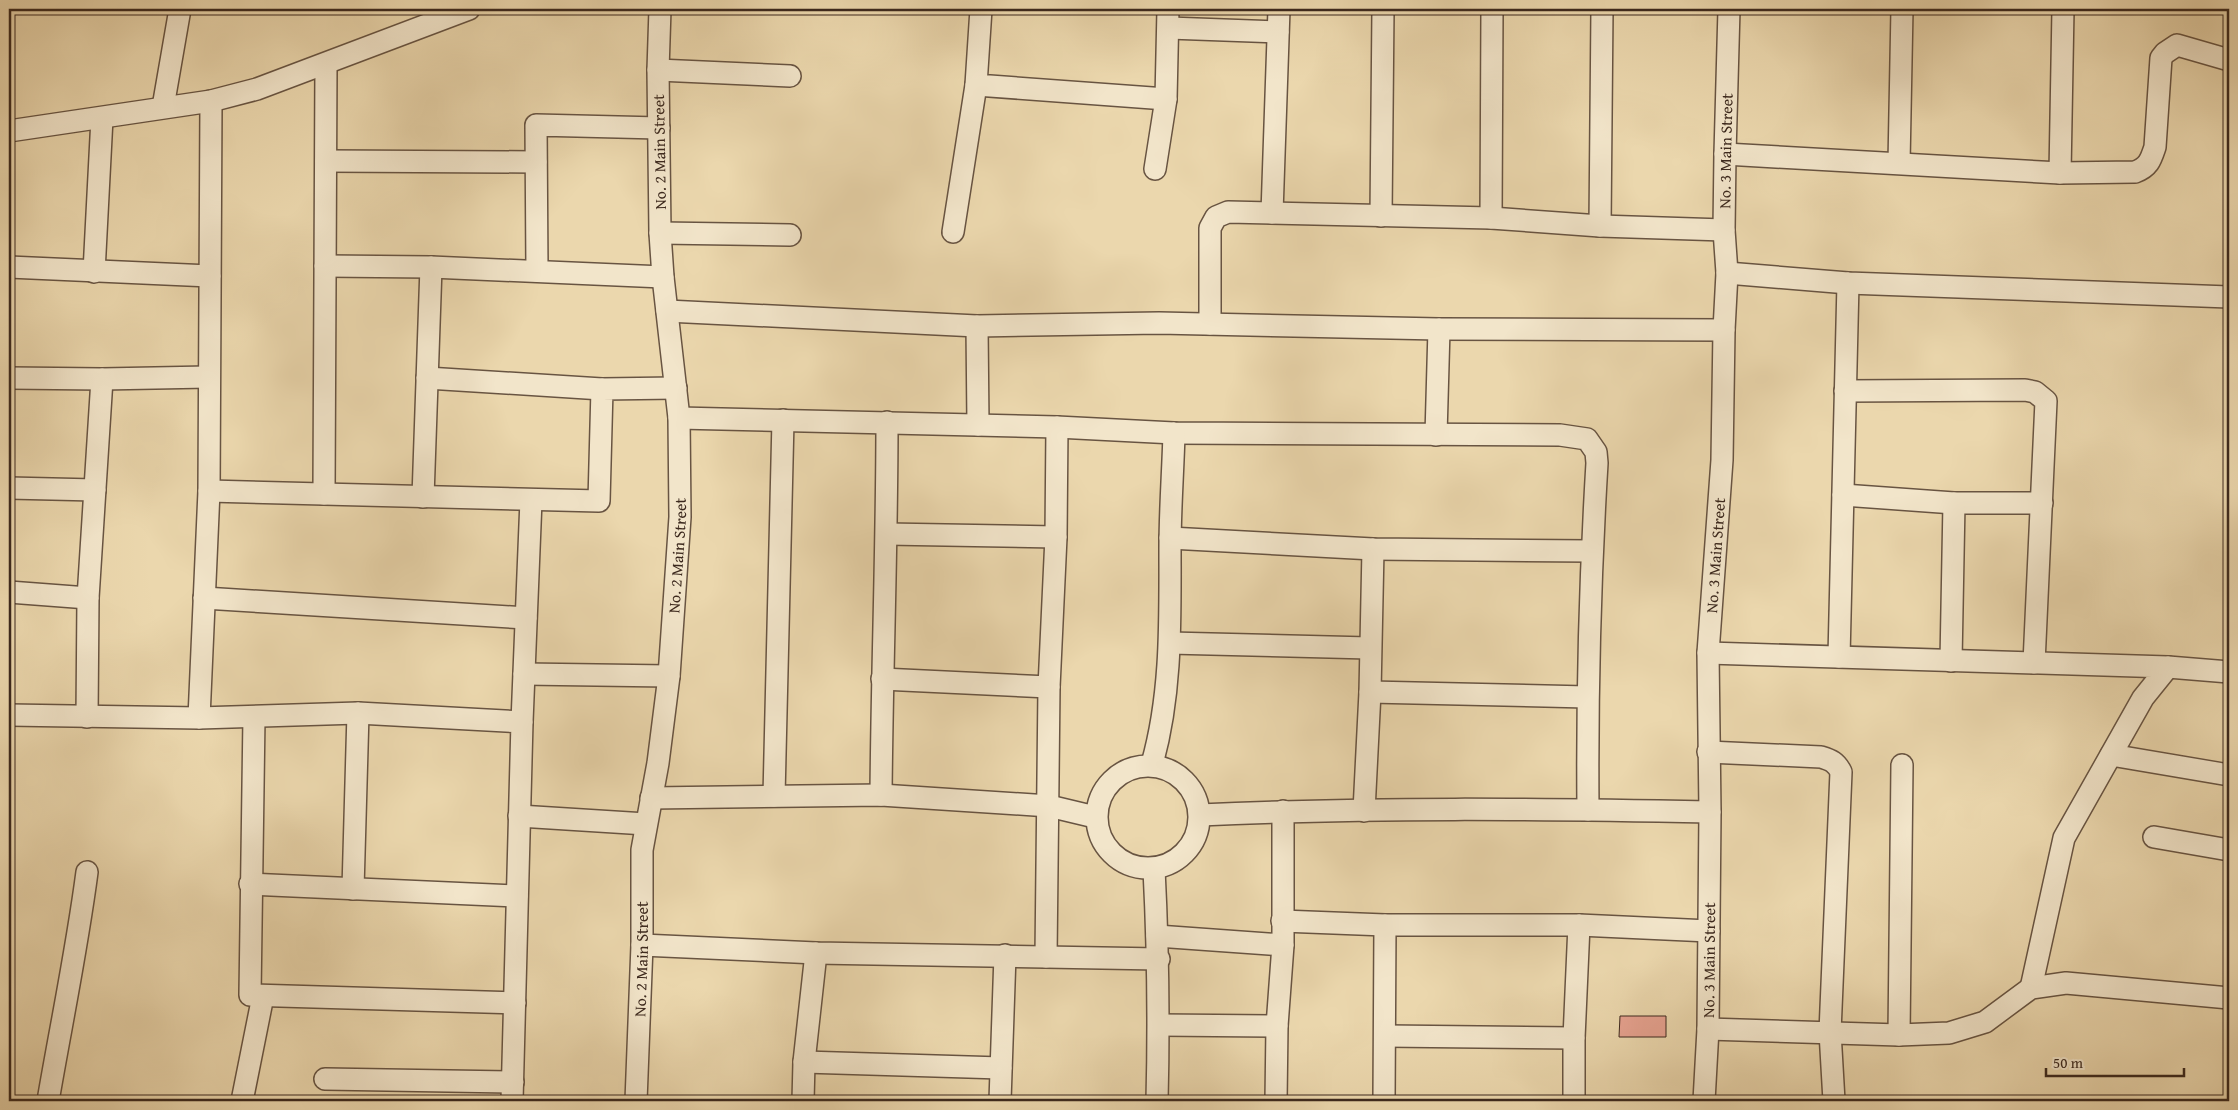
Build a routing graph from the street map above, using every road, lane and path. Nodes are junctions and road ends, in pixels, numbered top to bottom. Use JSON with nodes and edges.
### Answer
{"nodes":[{"id":1,"x":180,"y":9,"type":"edge"},
{"id":2,"x":469,"y":9,"type":"edge"},
{"id":3,"x":660,"y":9,"type":"edge"},
{"id":4,"x":981,"y":9,"type":"edge"},
{"id":5,"x":1279,"y":9,"type":"edge"},
{"id":6,"x":1383,"y":9,"type":"edge"},
{"id":7,"x":1492,"y":9,"type":"edge"},
{"id":8,"x":1602,"y":9,"type":"edge"},
{"id":9,"x":1729,"y":9,"type":"edge"},
{"id":10,"x":1902,"y":9,"type":"edge"},
{"id":11,"x":2063,"y":9,"type":"edge"},
{"id":12,"x":1169,"y":18,"type":"edge"},
{"id":13,"x":1278,"y":32,"type":"junction"},
{"id":14,"x":2229,"y":60,"type":"edge"},
{"id":15,"x":326,"y":64,"type":"junction"},
{"id":16,"x":658,"y":70,"type":"junction"},
{"id":17,"x":790,"y":76,"type":"dead end"},
{"id":18,"x":976,"y":84,"type":"junction"},
{"id":19,"x":1166,"y":99,"type":"junction"},
{"id":20,"x":212,"y":100,"type":"junction"},
{"id":21,"x":163,"y":107,"type":"junction"},
{"id":22,"x":102,"y":118,"type":"junction"},
{"id":23,"x":659,"y":128,"type":"junction"},
{"id":24,"x":9,"y":131,"type":"edge"},
{"id":25,"x":1724,"y":154,"type":"junction"},
{"id":26,"x":326,"y":160,"type":"junction"},
{"id":27,"x":536,"y":162,"type":"junction"},
{"id":28,"x":1899,"y":163,"type":"junction"},
{"id":29,"x":1155,"y":169,"type":"dead end"},
{"id":30,"x":2060,"y":172,"type":"junction"},
{"id":31,"x":1272,"y":213,"type":"junction"},
{"id":32,"x":1381,"y":216,"type":"junction"},
{"id":33,"x":1491,"y":218,"type":"junction"},
{"id":34,"x":1600,"y":226,"type":"junction"},
{"id":35,"x":1724,"y":230,"type":"junction"},
{"id":36,"x":953,"y":232,"type":"dead end"},
{"id":37,"x":660,"y":233,"type":"junction"},
{"id":38,"x":790,"y":235,"type":"dead end"},
{"id":39,"x":325,"y":266,"type":"junction"},
{"id":40,"x":9,"y":267,"type":"edge"},
{"id":41,"x":431,"y":267,"type":"junction"},
{"id":42,"x":94,"y":272,"type":"junction"},
{"id":43,"x":537,"y":272,"type":"junction"},
{"id":44,"x":1727,"y":273,"type":"junction"},
{"id":45,"x":210,"y":276,"type":"junction"},
{"id":46,"x":663,"y":277,"type":"junction"},
{"id":47,"x":1848,"y":283,"type":"junction"},
{"id":48,"x":2229,"y":297,"type":"edge"},
{"id":49,"x":667,"y":311,"type":"junction"},
{"id":50,"x":1210,"y":324,"type":"junction"},
{"id":51,"x":977,"y":326,"type":"junction"},
{"id":52,"x":1439,"y":328,"type":"junction"},
{"id":53,"x":1724,"y":330,"type":"junction"},
{"id":54,"x":208,"y":377,"type":"junction"},
{"id":55,"x":9,"y":378,"type":"edge"},
{"id":56,"x":427,"y":378,"type":"junction"},
{"id":57,"x":102,"y":379,"type":"junction"},
{"id":58,"x":676,"y":388,"type":"junction"},
{"id":59,"x":602,"y":389,"type":"junction"},
{"id":60,"x":1845,"y":391,"type":"junction"},
{"id":61,"x":679,"y":418,"type":"junction"},
{"id":62,"x":783,"y":420,"type":"junction"},
{"id":63,"x":887,"y":422,"type":"junction"},
{"id":64,"x":978,"y":425,"type":"junction"},
{"id":65,"x":1057,"y":427,"type":"junction"},
{"id":66,"x":1174,"y":433,"type":"junction"},
{"id":67,"x":1436,"y":436,"type":"junction"},
{"id":68,"x":9,"y":488,"type":"edge"},
{"id":69,"x":95,"y":490,"type":"junction"},
{"id":70,"x":209,"y":491,"type":"junction"},
{"id":71,"x":324,"y":494,"type":"junction"},
{"id":72,"x":1843,"y":495,"type":"junction"},
{"id":73,"x":423,"y":497,"type":"junction"},
{"id":74,"x":531,"y":500,"type":"junction"},
{"id":75,"x":2042,"y":502,"type":"junction"},
{"id":76,"x":1954,"y":503,"type":"junction"},
{"id":77,"x":887,"y":534,"type":"junction"},
{"id":78,"x":1056,"y":537,"type":"junction"},
{"id":79,"x":1170,"y":538,"type":"junction"},
{"id":80,"x":1373,"y":548,"type":"junction"},
{"id":81,"x":1591,"y":551,"type":"junction"},
{"id":82,"x":9,"y":592,"type":"edge"},
{"id":83,"x":88,"y":598,"type":"junction"},
{"id":84,"x":204,"y":598,"type":"junction"},
{"id":85,"x":526,"y":618,"type":"junction"},
{"id":86,"x":1170,"y":643,"type":"junction"},
{"id":87,"x":1369,"y":648,"type":"junction"},
{"id":88,"x":1708,"y":654,"type":"junction"},
{"id":89,"x":1839,"y":657,"type":"junction"},
{"id":90,"x":1951,"y":661,"type":"junction"},
{"id":91,"x":2034,"y":663,"type":"junction"},
{"id":92,"x":2168,"y":667,"type":"junction"},
{"id":93,"x":2229,"y":672,"type":"edge"},
{"id":94,"x":524,"y":674,"type":"junction"},
{"id":95,"x":669,"y":676,"type":"junction"},
{"id":96,"x":882,"y":679,"type":"junction"},
{"id":97,"x":1049,"y":687,"type":"junction"},
{"id":98,"x":1370,"y":692,"type":"junction"},
{"id":99,"x":1587,"y":697,"type":"junction"},
{"id":100,"x":358,"y":713,"type":"junction"},
{"id":101,"x":9,"y":715,"type":"edge"},
{"id":102,"x":87,"y":717,"type":"junction"},
{"id":103,"x":254,"y":717,"type":"junction"},
{"id":104,"x":199,"y":718,"type":"junction"},
{"id":105,"x":522,"y":722,"type":"junction"},
{"id":106,"x":1708,"y":752,"type":"junction"},
{"id":107,"x":2111,"y":755,"type":"junction"},
{"id":108,"x":1152,"y":764,"type":"junction"},
{"id":109,"x":1902,"y":766,"type":"dead end"},
{"id":110,"x":2229,"y":775,"type":"edge"},
{"id":111,"x":774,"y":796,"type":"junction"},
{"id":112,"x":882,"y":796,"type":"junction"},
{"id":113,"x":651,"y":798,"type":"junction"},
{"id":114,"x":1049,"y":806,"type":"junction"},
{"id":115,"x":1588,"y":810,"type":"junction"},
{"id":116,"x":1283,"y":811,"type":"junction"},
{"id":117,"x":1364,"y":811,"type":"junction"},
{"id":118,"x":1710,"y":812,"type":"junction"},
{"id":119,"x":1200,"y":815,"type":"junction"},
{"id":120,"x":519,"y":816,"type":"junction"},
{"id":121,"x":1095,"y":817,"type":"junction"},
{"id":122,"x":646,"y":824,"type":"junction"},
{"id":123,"x":2154,"y":837,"type":"dead end"},
{"id":124,"x":2229,"y":850,"type":"edge"},
{"id":125,"x":1154,"y":869,"type":"junction"},
{"id":126,"x":87,"y":872,"type":"dead end"},
{"id":127,"x":250,"y":884,"type":"junction"},
{"id":128,"x":354,"y":889,"type":"junction"},
{"id":129,"x":517,"y":896,"type":"junction"},
{"id":130,"x":1282,"y":922,"type":"junction"},
{"id":131,"x":1385,"y":925,"type":"junction"},
{"id":132,"x":1579,"y":925,"type":"junction"},
{"id":133,"x":1709,"y":931,"type":"junction"},
{"id":134,"x":1158,"y":936,"type":"junction"},
{"id":135,"x":642,"y":944,"type":"junction"},
{"id":136,"x":1283,"y":945,"type":"junction"},
{"id":137,"x":816,"y":953,"type":"junction"},
{"id":138,"x":1005,"y":955,"type":"junction"},
{"id":139,"x":1046,"y":957,"type":"junction"},
{"id":140,"x":1159,"y":959,"type":"junction"},
{"id":141,"x":2031,"y":988,"type":"junction"},
{"id":142,"x":262,"y":996,"type":"junction"},
{"id":143,"x":2229,"y":998,"type":"edge"},
{"id":144,"x":515,"y":1003,"type":"junction"},
{"id":145,"x":1159,"y":1025,"type":"junction"},
{"id":146,"x":1277,"y":1026,"type":"junction"},
{"id":147,"x":1708,"y":1029,"type":"junction"},
{"id":148,"x":1830,"y":1032,"type":"junction"},
{"id":149,"x":1899,"y":1035,"type":"junction"},
{"id":150,"x":1384,"y":1036,"type":"junction"},
{"id":151,"x":1574,"y":1038,"type":"junction"},
{"id":152,"x":804,"y":1062,"type":"junction"},
{"id":153,"x":1001,"y":1068,"type":"junction"},
{"id":154,"x":325,"y":1079,"type":"dead end"},
{"id":155,"x":512,"y":1091,"type":"edge"},
{"id":156,"x":48,"y":1101,"type":"edge"},
{"id":157,"x":242,"y":1101,"type":"edge"},
{"id":158,"x":636,"y":1101,"type":"edge"},
{"id":159,"x":803,"y":1101,"type":"edge"},
{"id":160,"x":1000,"y":1101,"type":"edge"},
{"id":161,"x":1156,"y":1101,"type":"edge"},
{"id":162,"x":1276,"y":1101,"type":"edge"},
{"id":163,"x":1384,"y":1101,"type":"edge"},
{"id":164,"x":1574,"y":1101,"type":"edge"},
{"id":165,"x":1704,"y":1101,"type":"edge"},
{"id":166,"x":1834,"y":1101,"type":"edge"}],
"edges":[{"from":1,"to":21,"type":"street"},
{"from":2,"to":15,"type":"street"},
{"from":3,"to":16,"type":"street","name":"No. 2 Main Street"},
{"from":4,"to":18,"type":"street"},
{"from":5,"to":13,"type":"street"},
{"from":6,"to":32,"type":"street"},
{"from":7,"to":33,"type":"street"},
{"from":8,"to":34,"type":"street"},
{"from":9,"to":25,"type":"street","name":"No. 3 Main Street"},
{"from":10,"to":28,"type":"street"},
{"from":11,"to":30,"type":"street"},
{"from":12,"to":13,"type":"street"},
{"from":12,"to":19,"type":"street"},
{"from":13,"to":31,"type":"street"},
{"from":14,"to":30,"type":"street"},
{"from":15,"to":20,"type":"street"},
{"from":15,"to":26,"type":"street"},
{"from":16,"to":17,"type":"street"},
{"from":16,"to":23,"type":"street","name":"No. 2 Main Street"},
{"from":18,"to":19,"type":"street"},
{"from":18,"to":36,"type":"street"},
{"from":19,"to":29,"type":"street"},
{"from":20,"to":21,"type":"street"},
{"from":20,"to":45,"type":"street"},
{"from":21,"to":22,"type":"street"},
{"from":22,"to":24,"type":"street"},
{"from":22,"to":42,"type":"street"},
{"from":23,"to":27,"type":"street"},
{"from":23,"to":37,"type":"street","name":"No. 2 Main Street"},
{"from":25,"to":28,"type":"street"},
{"from":25,"to":35,"type":"street","name":"No. 3 Main Street"},
{"from":26,"to":27,"type":"street"},
{"from":26,"to":39,"type":"street"},
{"from":27,"to":43,"type":"street"},
{"from":28,"to":30,"type":"street"},
{"from":31,"to":32,"type":"street"},
{"from":31,"to":50,"type":"street"},
{"from":32,"to":33,"type":"street"},
{"from":33,"to":34,"type":"street"},
{"from":34,"to":35,"type":"street"},
{"from":35,"to":44,"type":"street","name":"No. 3 Main Street"},
{"from":37,"to":38,"type":"street"},
{"from":37,"to":46,"type":"street","name":"No. 2 Main Street"},
{"from":39,"to":41,"type":"street"},
{"from":39,"to":71,"type":"street"},
{"from":40,"to":42,"type":"street"},
{"from":41,"to":43,"type":"street"},
{"from":41,"to":56,"type":"street"},
{"from":42,"to":45,"type":"street"},
{"from":43,"to":46,"type":"street"},
{"from":44,"to":47,"type":"street"},
{"from":44,"to":53,"type":"street","name":"No. 3 Main Street"},
{"from":45,"to":54,"type":"street"},
{"from":46,"to":49,"type":"street","name":"No. 2 Main Street"},
{"from":47,"to":48,"type":"street"},
{"from":47,"to":60,"type":"street"},
{"from":49,"to":51,"type":"street"},
{"from":49,"to":58,"type":"street","name":"No. 2 Main Street"},
{"from":50,"to":51,"type":"street"},
{"from":50,"to":52,"type":"street"},
{"from":51,"to":64,"type":"street"},
{"from":52,"to":53,"type":"street"},
{"from":52,"to":67,"type":"street"},
{"from":53,"to":88,"type":"street","name":"No. 3 Main Street"},
{"from":54,"to":57,"type":"street"},
{"from":54,"to":70,"type":"street"},
{"from":55,"to":57,"type":"street"},
{"from":56,"to":59,"type":"street"},
{"from":56,"to":73,"type":"street"},
{"from":57,"to":69,"type":"street"},
{"from":58,"to":59,"type":"street"},
{"from":58,"to":61,"type":"street","name":"No. 2 Main Street"},
{"from":59,"to":74,"type":"street"},
{"from":60,"to":72,"type":"street"},
{"from":60,"to":75,"type":"street"},
{"from":61,"to":62,"type":"street"},
{"from":61,"to":95,"type":"street","name":"No. 2 Main Street"},
{"from":62,"to":63,"type":"street"},
{"from":62,"to":111,"type":"street"},
{"from":63,"to":64,"type":"street"},
{"from":63,"to":77,"type":"street"},
{"from":64,"to":65,"type":"street"},
{"from":65,"to":66,"type":"street"},
{"from":65,"to":78,"type":"street"},
{"from":66,"to":67,"type":"street"},
{"from":66,"to":79,"type":"street"},
{"from":67,"to":81,"type":"street"},
{"from":68,"to":69,"type":"street"},
{"from":69,"to":83,"type":"street"},
{"from":70,"to":71,"type":"street"},
{"from":70,"to":84,"type":"street"},
{"from":71,"to":73,"type":"street"},
{"from":72,"to":76,"type":"street"},
{"from":72,"to":89,"type":"street"},
{"from":73,"to":74,"type":"street"},
{"from":74,"to":85,"type":"street"},
{"from":75,"to":76,"type":"street"},
{"from":75,"to":91,"type":"street"},
{"from":76,"to":90,"type":"street"},
{"from":77,"to":78,"type":"street"},
{"from":77,"to":96,"type":"street"},
{"from":78,"to":97,"type":"street"},
{"from":79,"to":80,"type":"street"},
{"from":79,"to":86,"type":"street"},
{"from":80,"to":81,"type":"street"},
{"from":80,"to":87,"type":"street"},
{"from":81,"to":99,"type":"street"},
{"from":82,"to":83,"type":"street"},
{"from":83,"to":102,"type":"street"},
{"from":84,"to":85,"type":"street"},
{"from":84,"to":104,"type":"street"},
{"from":85,"to":94,"type":"street"},
{"from":86,"to":87,"type":"street"},
{"from":86,"to":108,"type":"street"},
{"from":87,"to":98,"type":"street"},
{"from":88,"to":89,"type":"street"},
{"from":88,"to":106,"type":"street","name":"No. 3 Main Street"},
{"from":89,"to":90,"type":"street"},
{"from":90,"to":91,"type":"street"},
{"from":91,"to":92,"type":"street"},
{"from":92,"to":93,"type":"street"},
{"from":92,"to":107,"type":"street"},
{"from":94,"to":95,"type":"street"},
{"from":94,"to":105,"type":"street"},
{"from":95,"to":113,"type":"street","name":"No. 2 Main Street"},
{"from":96,"to":97,"type":"street"},
{"from":96,"to":112,"type":"street"},
{"from":97,"to":114,"type":"street"},
{"from":98,"to":99,"type":"street"},
{"from":98,"to":117,"type":"street"},
{"from":99,"to":115,"type":"street"},
{"from":100,"to":103,"type":"street"},
{"from":100,"to":105,"type":"street"},
{"from":100,"to":128,"type":"street"},
{"from":101,"to":102,"type":"street"},
{"from":102,"to":104,"type":"street"},
{"from":103,"to":104,"type":"street"},
{"from":103,"to":127,"type":"street"},
{"from":105,"to":120,"type":"street"},
{"from":106,"to":118,"type":"street","name":"No. 3 Main Street"},
{"from":106,"to":148,"type":"street"},
{"from":107,"to":110,"type":"street"},
{"from":107,"to":141,"type":"street"},
{"from":108,"to":119,"type":"street"},
{"from":108,"to":121,"type":"street"},
{"from":109,"to":149,"type":"street"},
{"from":111,"to":112,"type":"street"},
{"from":111,"to":113,"type":"street"},
{"from":112,"to":114,"type":"street"},
{"from":113,"to":122,"type":"street","name":"No. 2 Main Street"},
{"from":114,"to":121,"type":"street"},
{"from":114,"to":139,"type":"street"},
{"from":115,"to":117,"type":"street"},
{"from":115,"to":118,"type":"street"},
{"from":116,"to":117,"type":"street"},
{"from":116,"to":119,"type":"street"},
{"from":116,"to":130,"type":"street"},
{"from":118,"to":133,"type":"street","name":"No. 3 Main Street"},
{"from":119,"to":125,"type":"street"},
{"from":120,"to":122,"type":"street"},
{"from":120,"to":129,"type":"street"},
{"from":121,"to":125,"type":"street"},
{"from":122,"to":135,"type":"street","name":"No. 2 Main Street"},
{"from":123,"to":124,"type":"street"},
{"from":125,"to":134,"type":"street"},
{"from":126,"to":156,"type":"street"},
{"from":127,"to":128,"type":"street"},
{"from":127,"to":142,"type":"street"},
{"from":128,"to":129,"type":"street"},
{"from":129,"to":144,"type":"street"},
{"from":130,"to":131,"type":"street"},
{"from":130,"to":136,"type":"street"},
{"from":131,"to":132,"type":"street"},
{"from":131,"to":150,"type":"street"},
{"from":132,"to":133,"type":"street"},
{"from":132,"to":151,"type":"street"},
{"from":133,"to":147,"type":"street","name":"No. 3 Main Street"},
{"from":134,"to":136,"type":"street"},
{"from":134,"to":140,"type":"street"},
{"from":135,"to":137,"type":"street"},
{"from":135,"to":158,"type":"street","name":"No. 2 Main Street"},
{"from":136,"to":146,"type":"street"},
{"from":137,"to":138,"type":"street"},
{"from":137,"to":152,"type":"street"},
{"from":138,"to":139,"type":"street"},
{"from":138,"to":153,"type":"street"},
{"from":139,"to":140,"type":"street"},
{"from":140,"to":145,"type":"street"},
{"from":141,"to":143,"type":"street"},
{"from":141,"to":149,"type":"street"},
{"from":142,"to":144,"type":"street"},
{"from":142,"to":157,"type":"street"},
{"from":144,"to":155,"type":"street"},
{"from":145,"to":146,"type":"street"},
{"from":145,"to":161,"type":"street"},
{"from":146,"to":162,"type":"street"},
{"from":147,"to":148,"type":"street"},
{"from":147,"to":165,"type":"street","name":"No. 3 Main Street"},
{"from":148,"to":149,"type":"street"},
{"from":148,"to":166,"type":"street"},
{"from":150,"to":151,"type":"street"},
{"from":150,"to":163,"type":"street"},
{"from":151,"to":164,"type":"street"},
{"from":152,"to":153,"type":"street"},
{"from":152,"to":159,"type":"street"},
{"from":153,"to":160,"type":"street"},
{"from":154,"to":155,"type":"street"}]}
